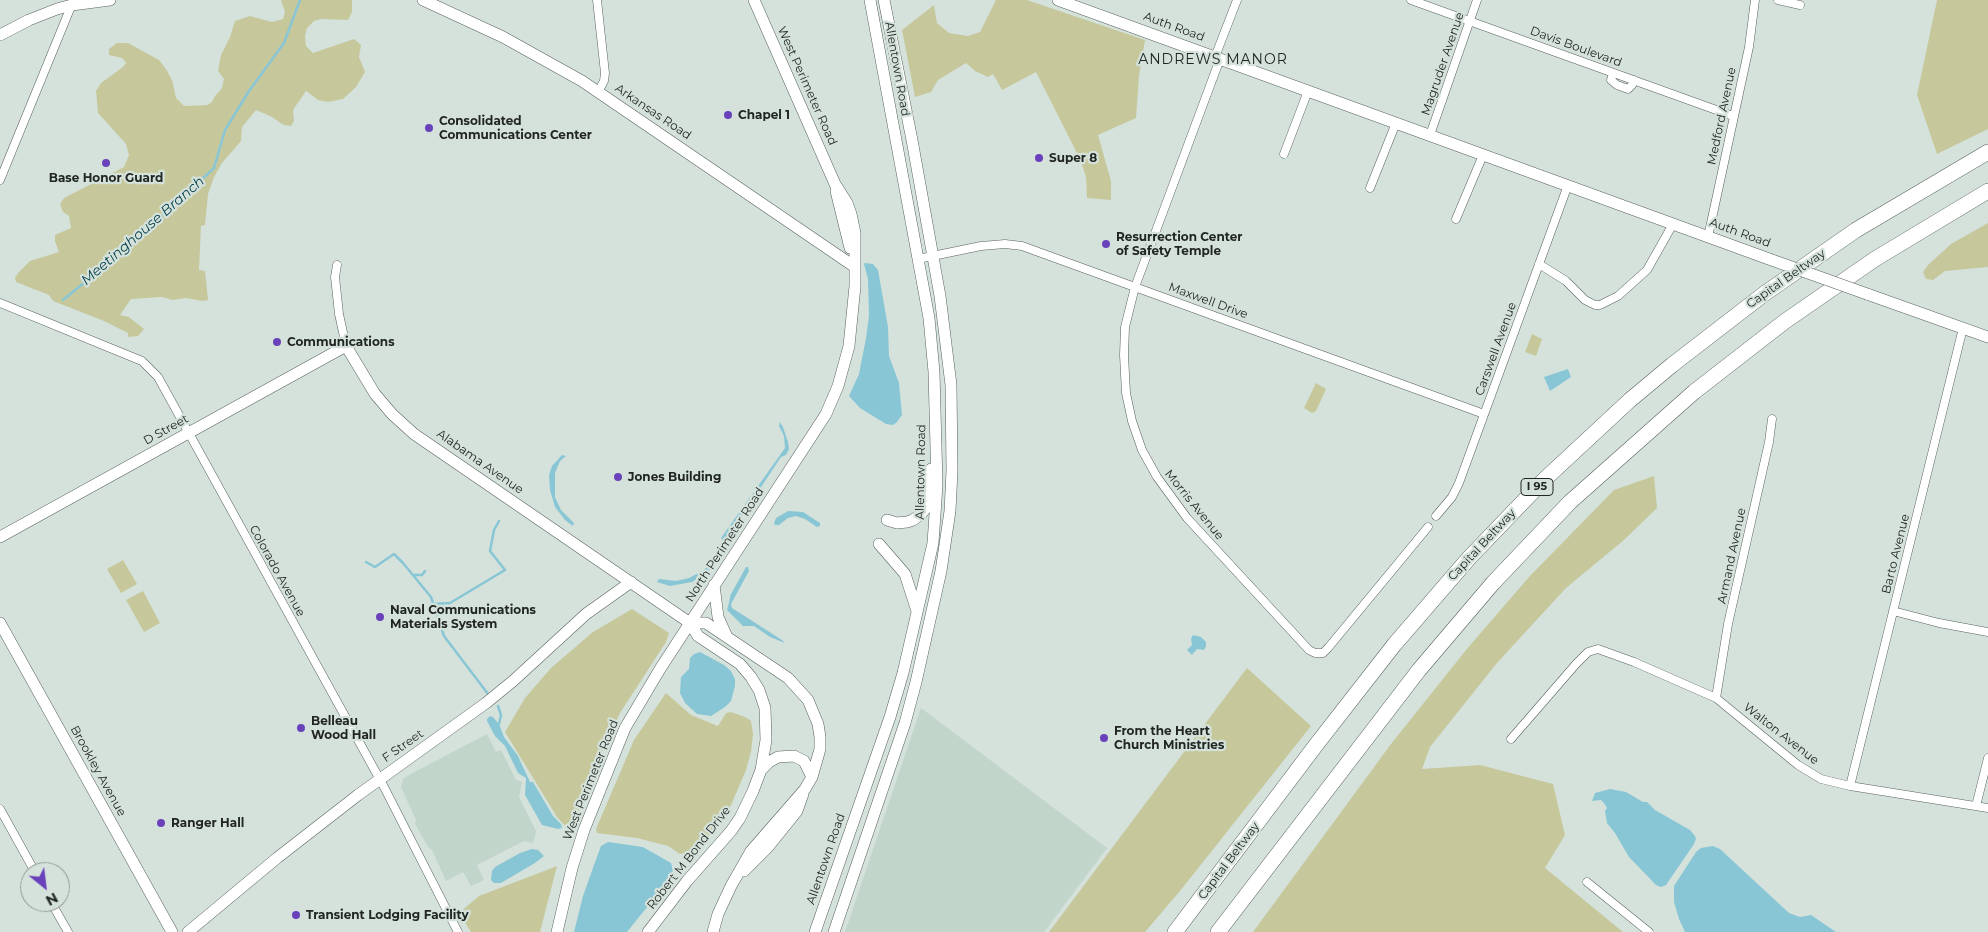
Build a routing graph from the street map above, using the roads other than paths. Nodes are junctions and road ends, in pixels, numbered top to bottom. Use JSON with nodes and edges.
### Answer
{"nodes":[{"id":1,"x":110,"y":0,"type":"edge"},
{"id":2,"x":423,"y":0,"type":"edge"},
{"id":3,"x":597,"y":0,"type":"edge"},
{"id":4,"x":754,"y":0,"type":"edge"},
{"id":5,"x":870,"y":0,"type":"edge"},
{"id":6,"x":884,"y":0,"type":"edge"},
{"id":7,"x":1058,"y":0,"type":"edge"},
{"id":8,"x":1237,"y":0,"type":"edge"},
{"id":9,"x":1411,"y":0,"type":"edge"},
{"id":10,"x":1477,"y":0,"type":"edge"},
{"id":11,"x":1755,"y":0,"type":"edge"},
{"id":12,"x":1778,"y":0,"type":"edge"},
{"id":13,"x":73,"y":2,"type":"edge"},
{"id":14,"x":1800,"y":5,"type":"dead end"},
{"id":15,"x":1470,"y":21,"type":"junction"},
{"id":16,"x":0,"y":35,"type":"edge"},
{"id":17,"x":1217,"y":58,"type":"junction"},
{"id":18,"x":1308,"y":91,"type":"junction"},
{"id":19,"x":598,"y":92,"type":"junction"},
{"id":20,"x":1733,"y":116,"type":"junction"},
{"id":21,"x":1396,"y":123,"type":"junction"},
{"id":22,"x":1430,"y":136,"type":"junction"},
{"id":23,"x":1988,"y":152,"type":"edge"},
{"id":24,"x":1284,"y":154,"type":"dead end"},
{"id":25,"x":1483,"y":155,"type":"junction"},
{"id":26,"x":0,"y":180,"type":"edge"},
{"id":27,"x":1568,"y":185,"type":"junction"},
{"id":28,"x":1370,"y":188,"type":"dead end"},
{"id":29,"x":1988,"y":191,"type":"edge"},
{"id":30,"x":1456,"y":219,"type":"dead end"},
{"id":31,"x":1674,"y":224,"type":"junction"},
{"id":32,"x":1708,"y":236,"type":"junction"},
{"id":33,"x":933,"y":255,"type":"junction"},
{"id":34,"x":918,"y":259,"type":"junction"},
{"id":35,"x":1539,"y":264,"type":"junction"},
{"id":36,"x":337,"y":265,"type":"dead end"},
{"id":37,"x":855,"y":267,"type":"junction"},
{"id":38,"x":1135,"y":287,"type":"junction"},
{"id":39,"x":0,"y":303,"type":"edge"},
{"id":40,"x":1963,"y":328,"type":"junction"},
{"id":41,"x":1988,"y":337,"type":"edge"},
{"id":42,"x":346,"y":346,"type":"junction"},
{"id":43,"x":1484,"y":414,"type":"junction"},
{"id":44,"x":1772,"y":419,"type":"dead end"},
{"id":45,"x":936,"y":423,"type":"junction"},
{"id":46,"x":189,"y":433,"type":"junction"},
{"id":47,"x":783,"y":482,"type":"joint"},
{"id":48,"x":1436,"y":516,"type":"dead end"},
{"id":49,"x":887,"y":520,"type":"dead end"},
{"id":50,"x":1428,"y":527,"type":"dead end"},
{"id":51,"x":0,"y":537,"type":"edge"},
{"id":52,"x":879,"y":544,"type":"dead end"},
{"id":53,"x":631,"y":582,"type":"junction"},
{"id":54,"x":714,"y":586,"type":"junction"},
{"id":55,"x":1893,"y":611,"type":"junction"},
{"id":56,"x":917,"y":614,"type":"junction"},
{"id":57,"x":0,"y":623,"type":"edge"},
{"id":58,"x":690,"y":623,"type":"junction"},
{"id":59,"x":1988,"y":632,"type":"edge"},
{"id":60,"x":727,"y":637,"type":"junction"},
{"id":61,"x":1716,"y":698,"type":"junction"},
{"id":62,"x":1511,"y":739,"type":"dead end"},
{"id":63,"x":1988,"y":758,"type":"edge"},
{"id":64,"x":761,"y":770,"type":"junction"},
{"id":65,"x":812,"y":776,"type":"junction"},
{"id":66,"x":380,"y":779,"type":"junction"},
{"id":67,"x":1850,"y":786,"type":"junction"},
{"id":68,"x":1976,"y":806,"type":"junction"},
{"id":69,"x":1988,"y":808,"type":"edge"},
{"id":70,"x":0,"y":809,"type":"edge"},
{"id":71,"x":29,"y":862,"type":"edge"},
{"id":72,"x":1587,"y":882,"type":"dead end"},
{"id":73,"x":57,"y":912,"type":"edge"},
{"id":74,"x":1176,"y":930,"type":"edge"},
{"id":75,"x":68,"y":932,"type":"edge"},
{"id":76,"x":172,"y":932,"type":"edge"},
{"id":77,"x":188,"y":932,"type":"edge"},
{"id":78,"x":458,"y":932,"type":"edge"},
{"id":79,"x":557,"y":932,"type":"edge"},
{"id":80,"x":648,"y":932,"type":"edge"},
{"id":81,"x":713,"y":932,"type":"edge"},
{"id":82,"x":815,"y":932,"type":"edge"},
{"id":83,"x":834,"y":932,"type":"edge"},
{"id":84,"x":1218,"y":932,"type":"edge"},
{"id":85,"x":1649,"y":932,"type":"edge"}],
"edges":[{"from":1,"to":13,"type":"street"},
{"from":2,"to":19,"type":"street","name":"Arkansas Road"},
{"from":3,"to":19,"type":"street"},
{"from":4,"to":37,"type":"street","name":"West Perimeter Road"},
{"from":5,"to":34,"type":"street","name":"Allentown Road"},
{"from":6,"to":33,"type":"street","name":"Allentown Road"},
{"from":7,"to":17,"type":"street","name":"Auth Road"},
{"from":8,"to":17,"type":"street","name":"Morris Avenue"},
{"from":9,"to":15,"type":"street","name":"Davis Boulevard"},
{"from":10,"to":15,"type":"street","name":"Magruder Avenue"},
{"from":11,"to":20,"type":"street","name":"Medford Avenue"},
{"from":12,"to":14,"type":"street"},
{"from":13,"to":16,"type":"street"},
{"from":13,"to":26,"type":"street"},
{"from":15,"to":20,"type":"street","name":"Davis Boulevard"},
{"from":15,"to":22,"type":"street","name":"Magruder Avenue"},
{"from":17,"to":18,"type":"street","name":"Auth Road"},
{"from":17,"to":38,"type":"street","name":"Morris Avenue"},
{"from":18,"to":21,"type":"street","name":"Auth Road"},
{"from":18,"to":24,"type":"street"},
{"from":19,"to":37,"type":"street","name":"Arkansas Road"},
{"from":20,"to":32,"type":"street","name":"Medford Avenue"},
{"from":21,"to":22,"type":"street","name":"Auth Road"},
{"from":21,"to":28,"type":"street"},
{"from":22,"to":25,"type":"street","name":"Auth Road"},
{"from":23,"to":74,"type":"highway","name":"Capital Beltway","number":"I 95"},
{"from":25,"to":27,"type":"street","name":"Auth Road"},
{"from":25,"to":30,"type":"street"},
{"from":27,"to":31,"type":"street","name":"Auth Road"},
{"from":27,"to":35,"type":"street","name":"Carswell Avenue"},
{"from":29,"to":84,"type":"highway","number":"I 95"},
{"from":31,"to":32,"type":"street","name":"Auth Road"},
{"from":31,"to":35,"type":"street"},
{"from":32,"to":40,"type":"street","name":"Auth Road","bridge":true},
{"from":33,"to":34,"type":"street","name":"Maxwell Drive"},
{"from":33,"to":38,"type":"street","name":"Maxwell Drive"},
{"from":33,"to":83,"type":"street","name":"Allentown Road"},
{"from":34,"to":45,"type":"street","name":"Allentown Road"},
{"from":35,"to":43,"type":"street","name":"Carswell Avenue"},
{"from":36,"to":42,"type":"street","name":"Alabama Avenue"},
{"from":37,"to":47,"type":"street","name":"West Perimeter Road"},
{"from":38,"to":43,"type":"street","name":"Maxwell Drive"},
{"from":38,"to":50,"type":"street","name":"Morris Avenue"},
{"from":39,"to":46,"type":"street","name":"Colorado Avenue"},
{"from":40,"to":41,"type":"street","name":"Auth Road"},
{"from":40,"to":55,"type":"street","name":"Barto Avenue"},
{"from":42,"to":46,"type":"street","name":"D Street"},
{"from":42,"to":53,"type":"street","name":"Alabama Avenue"},
{"from":43,"to":48,"type":"street","name":"Carswell Avenue"},
{"from":44,"to":61,"type":"street","name":"Armand Avenue"},
{"from":45,"to":49,"type":"street"},
{"from":45,"to":56,"type":"street","name":"Allentown Road"},
{"from":46,"to":51,"type":"street","name":"D Street"},
{"from":46,"to":66,"type":"street","name":"Colorado Avenue"},
{"from":47,"to":54,"type":"street","name":"North Perimeter Road"},
{"from":52,"to":56,"type":"street"},
{"from":53,"to":58,"type":"street","name":"Alabama Avenue"},
{"from":53,"to":66,"type":"street","name":"F Street"},
{"from":54,"to":58,"type":"street","name":"North Perimeter Road"},
{"from":54,"to":60,"type":"street"},
{"from":55,"to":59,"type":"street"},
{"from":55,"to":67,"type":"street","name":"Barto Avenue"},
{"from":56,"to":82,"type":"street","name":"Allentown Road"},
{"from":57,"to":76,"type":"street","name":"Brookley Avenue"},
{"from":58,"to":60,"type":"street"},
{"from":58,"to":64,"type":"street","name":"Robert M Bond Drive"},
{"from":58,"to":79,"type":"street","name":"West Perimeter Road"},
{"from":60,"to":65,"type":"street"},
{"from":61,"to":62,"type":"street","name":"Walton Avenue"},
{"from":61,"to":67,"type":"street","name":"Walton Avenue"},
{"from":63,"to":68,"type":"street"},
{"from":64,"to":65,"type":"street"},
{"from":64,"to":80,"type":"street","name":"Robert M Bond Drive"},
{"from":65,"to":81,"type":"street"},
{"from":66,"to":77,"type":"street","name":"F Street"},
{"from":66,"to":78,"type":"street","name":"Colorado Avenue"},
{"from":67,"to":68,"type":"street","name":"Walton Avenue"},
{"from":68,"to":69,"type":"street","name":"Walton Avenue"},
{"from":70,"to":71,"type":"street"},
{"from":72,"to":85,"type":"street"},
{"from":73,"to":75,"type":"street"}]}
